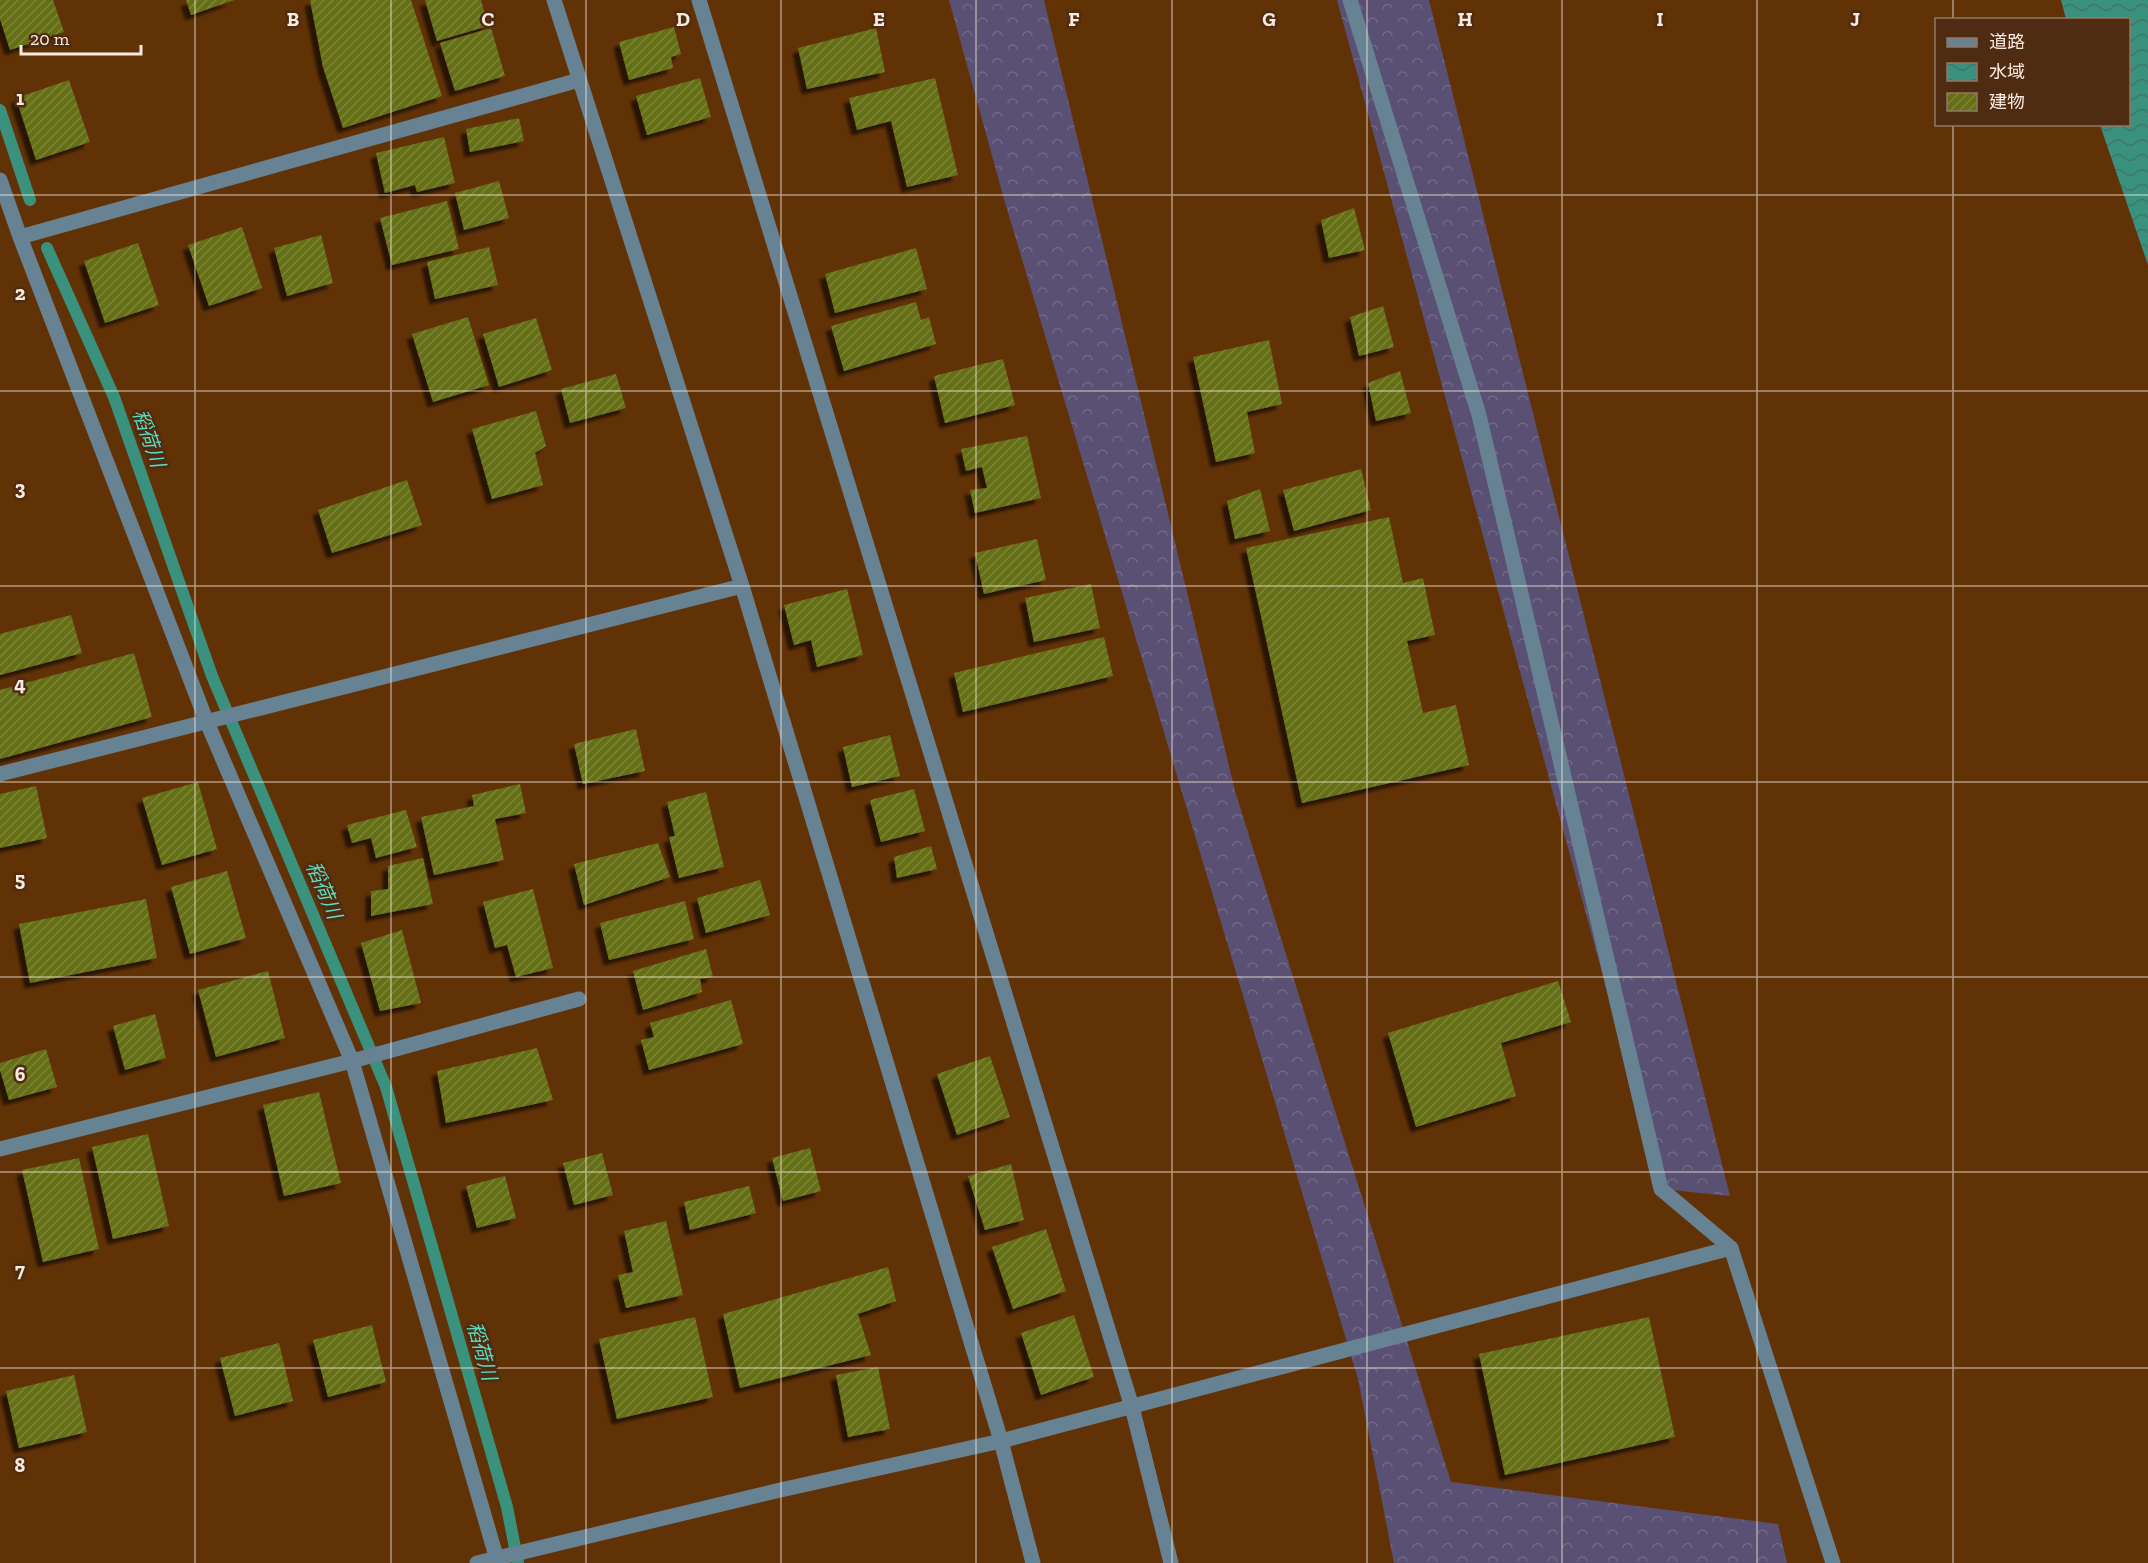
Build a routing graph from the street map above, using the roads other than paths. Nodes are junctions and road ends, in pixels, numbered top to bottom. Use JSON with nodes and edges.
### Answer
{"nodes":[{"id":1,"x":554,"y":0,"type":"edge"},
{"id":2,"x":699,"y":0,"type":"edge"},
{"id":3,"x":1350,"y":0,"type":"edge"},
{"id":4,"x":579,"y":80,"type":"junction"},
{"id":5,"x":0,"y":180,"type":"edge"},
{"id":6,"x":20,"y":237,"type":"junction"},
{"id":7,"x":742,"y":586,"type":"junction"},
{"id":8,"x":208,"y":720,"type":"junction"},
{"id":9,"x":0,"y":774,"type":"edge"},
{"id":10,"x":579,"y":999,"type":"dead end"},
{"id":11,"x":352,"y":1060,"type":"junction"},
{"id":12,"x":0,"y":1149,"type":"edge"},
{"id":13,"x":1731,"y":1248,"type":"junction"},
{"id":14,"x":1132,"y":1407,"type":"junction"},
{"id":15,"x":1001,"y":1441,"type":"junction"},
{"id":16,"x":501,"y":1558,"type":"edge"},
{"id":17,"x":477,"y":1563,"type":"edge"},
{"id":18,"x":1032,"y":1563,"type":"edge"},
{"id":19,"x":1171,"y":1563,"type":"edge"},
{"id":20,"x":1833,"y":1563,"type":"edge"}],
"edges":[{"from":1,"to":4,"type":"street"},
{"from":2,"to":14,"type":"street"},
{"from":3,"to":13,"type":"street"},
{"from":4,"to":6,"type":"street"},
{"from":4,"to":7,"type":"street"},
{"from":5,"to":6,"type":"street"},
{"from":6,"to":8,"type":"street"},
{"from":7,"to":8,"type":"street"},
{"from":7,"to":15,"type":"street"},
{"from":8,"to":9,"type":"street"},
{"from":8,"to":11,"type":"street"},
{"from":10,"to":11,"type":"street"},
{"from":11,"to":12,"type":"street"},
{"from":11,"to":16,"type":"street"},
{"from":13,"to":14,"type":"street"},
{"from":13,"to":20,"type":"street"},
{"from":14,"to":15,"type":"street"},
{"from":14,"to":19,"type":"street"},
{"from":15,"to":16,"type":"street"},
{"from":15,"to":18,"type":"street"},
{"from":16,"to":17,"type":"street"}]}
